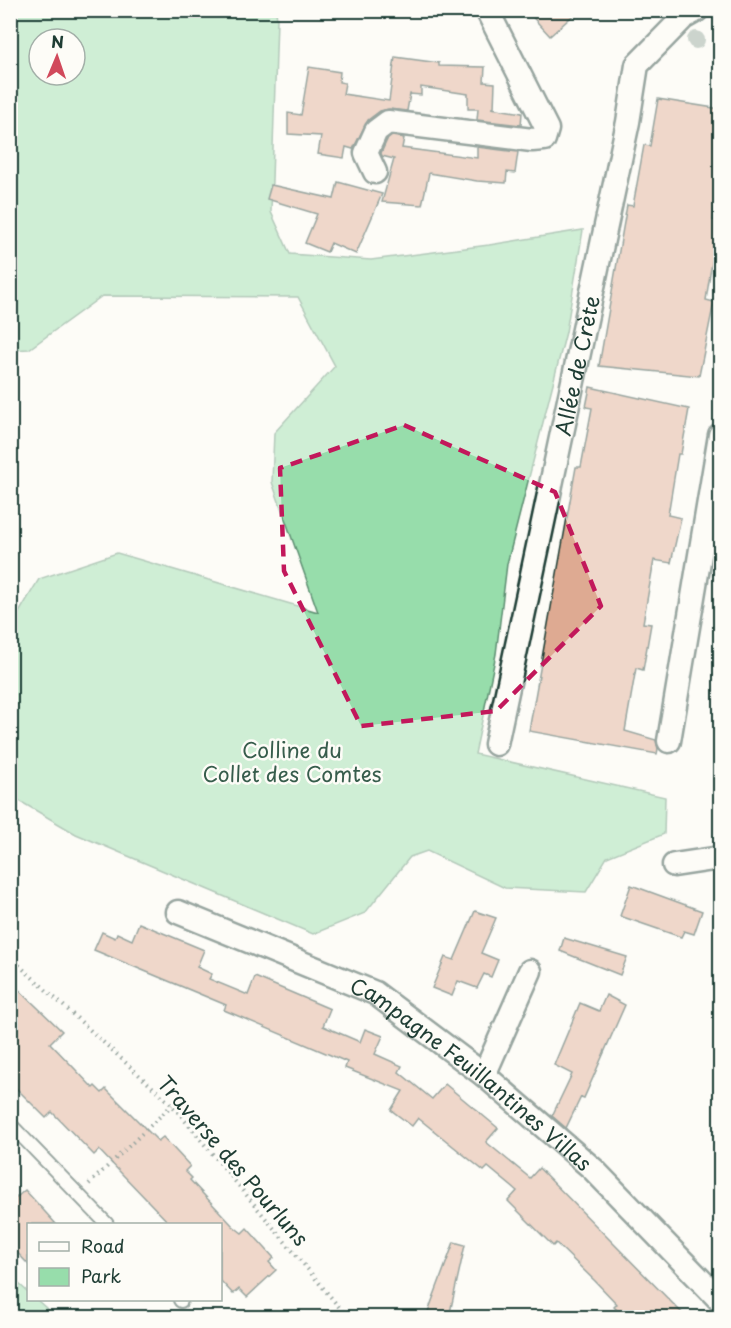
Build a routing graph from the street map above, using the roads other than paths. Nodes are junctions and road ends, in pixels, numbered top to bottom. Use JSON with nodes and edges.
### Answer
{"nodes":[{"id":1,"x":487,"y":10,"type":"edge"},
{"id":2,"x":697,"y":10,"type":"edge"},
{"id":3,"x":375,"y":172,"type":"dead end"},
{"id":4,"x":720,"y":435,"type":"edge"},
{"id":5,"x":669,"y":741,"type":"dead end"},
{"id":6,"x":496,"y":744,"type":"dead end"},
{"id":7,"x":720,"y":858,"type":"edge"},
{"id":8,"x":674,"y":865,"type":"dead end"},
{"id":9,"x":178,"y":912,"type":"dead end"},
{"id":10,"x":530,"y":971,"type":"dead end"},
{"id":11,"x":484,"y":1075,"type":"junction"},
{"id":12,"x":10,"y":1124,"type":"edge"},
{"id":13,"x":106,"y":1223,"type":"edge"},
{"id":14,"x":720,"y":1300,"type":"edge"}],
"edges":[{"from":1,"to":3,"type":"street"},
{"from":2,"to":6,"type":"street","name":"Allée de Crète"},
{"from":4,"to":5,"type":"street"},
{"from":7,"to":8,"type":"street"},
{"from":9,"to":11,"type":"street","name":"Campagne Feuillantines Villas"},
{"from":10,"to":11,"type":"street"},
{"from":11,"to":14,"type":"street","name":"Campagne Feuillantines Villas"},
{"from":12,"to":13,"type":"lane"}]}
